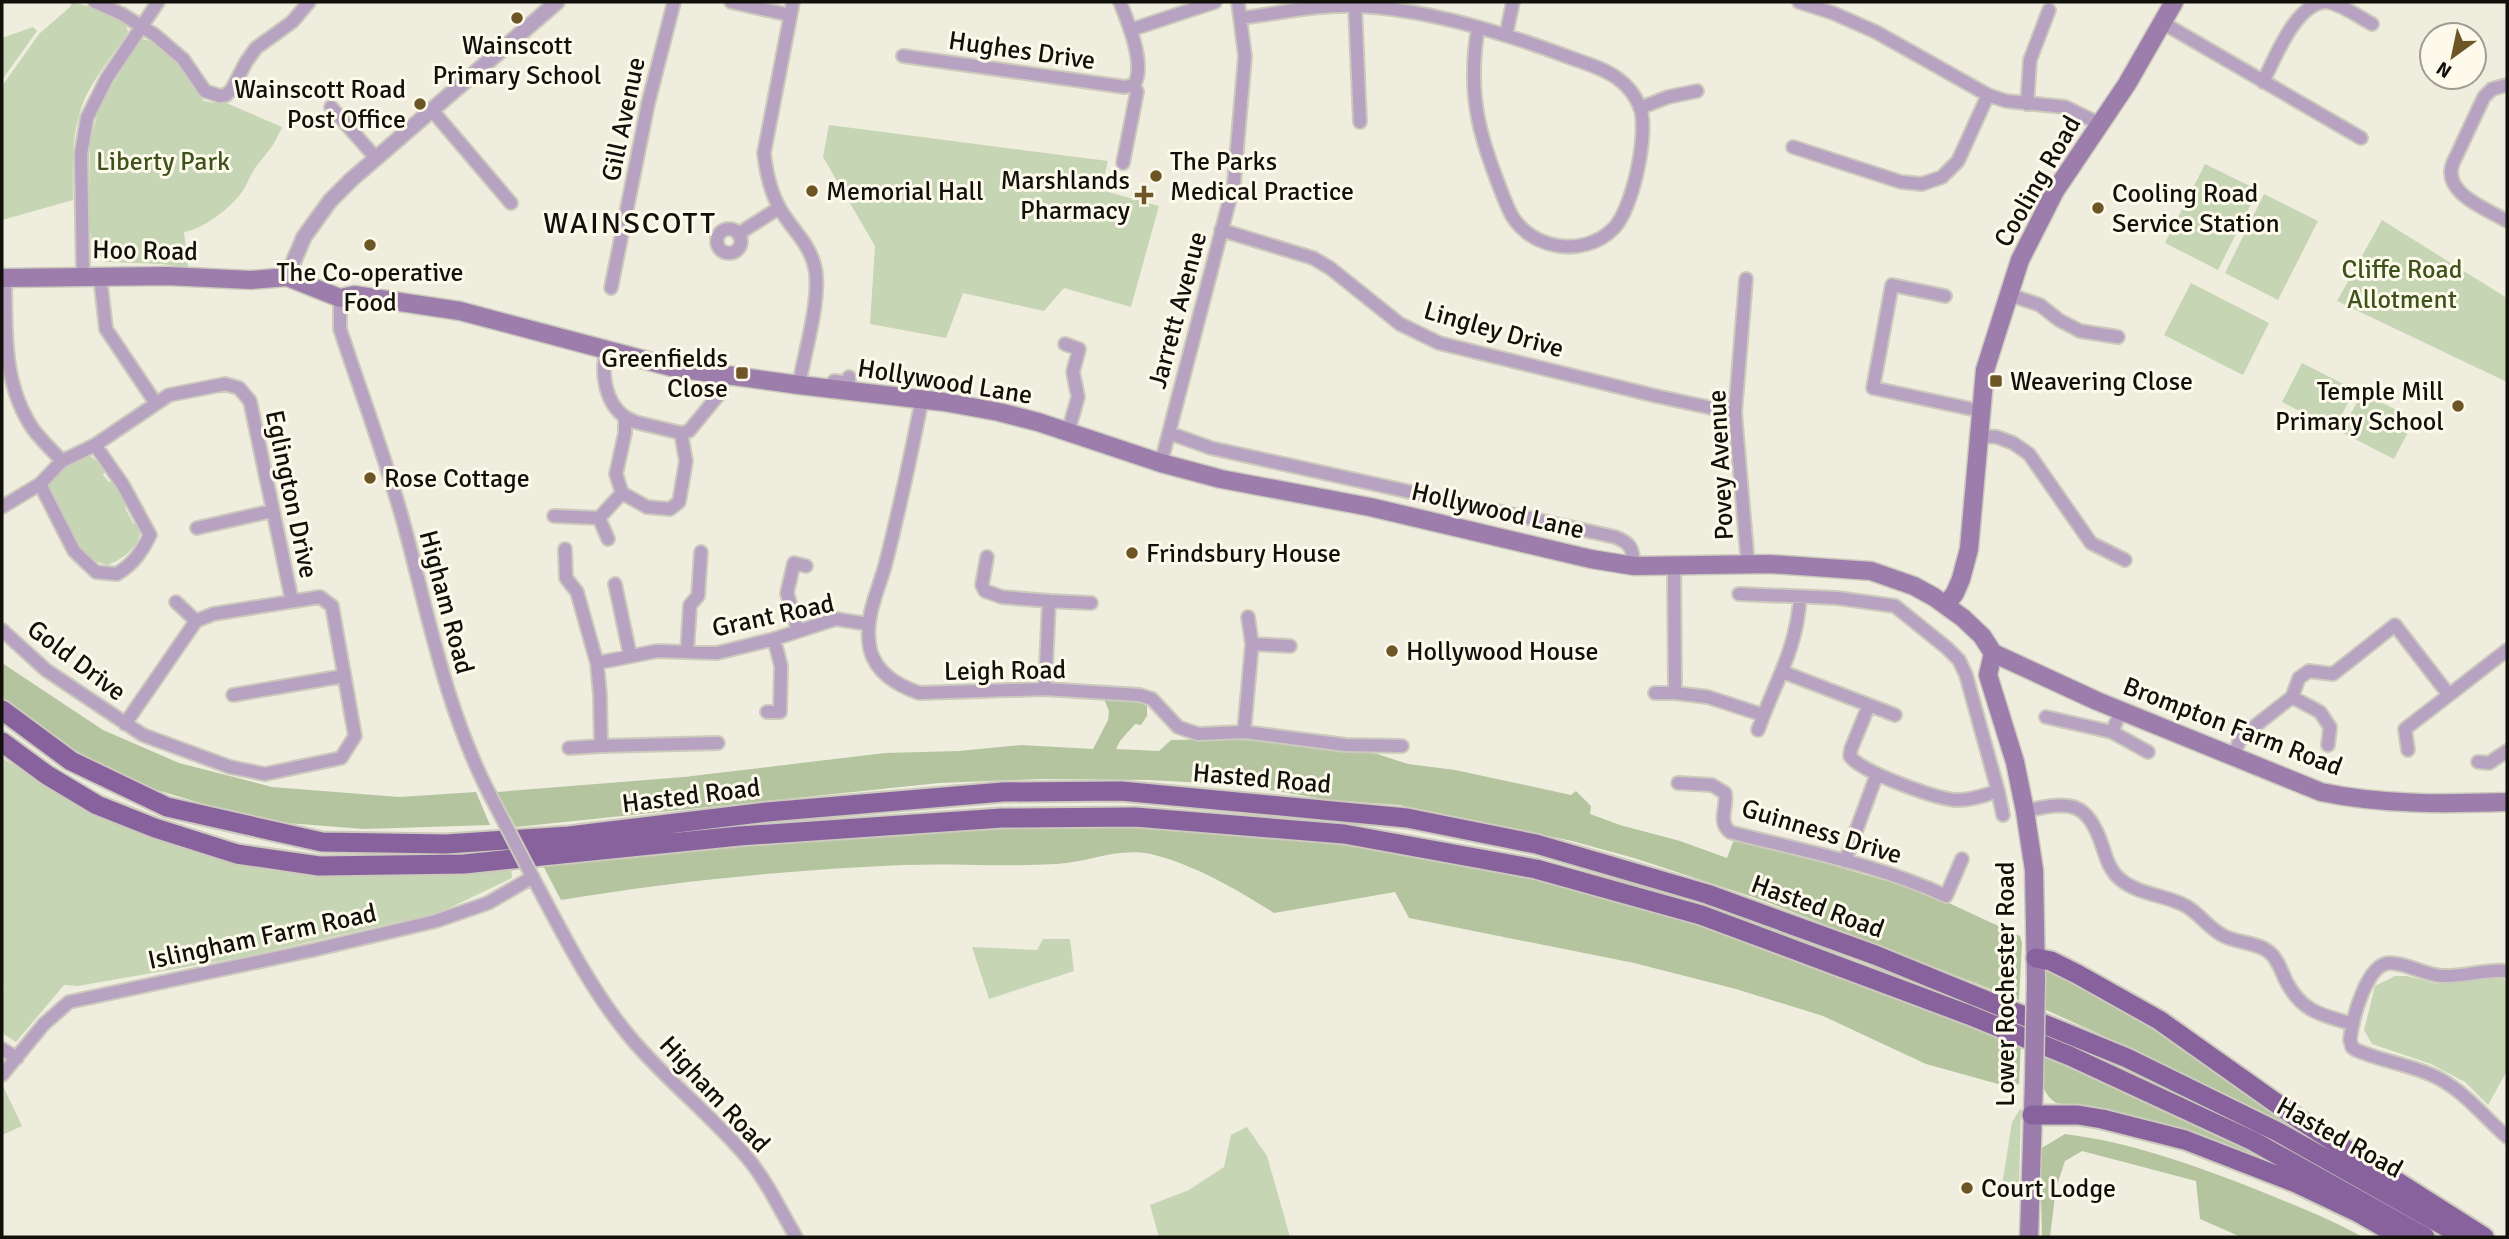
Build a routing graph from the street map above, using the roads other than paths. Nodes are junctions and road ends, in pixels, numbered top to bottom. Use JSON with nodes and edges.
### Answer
{"nodes":[{"id":1,"x":95,"y":2,"type":"edge"},
{"id":2,"x":158,"y":2,"type":"edge"},
{"id":3,"x":309,"y":2,"type":"edge"},
{"id":4,"x":557,"y":2,"type":"edge"},
{"id":5,"x":674,"y":2,"type":"edge"},
{"id":6,"x":733,"y":2,"type":"edge"},
{"id":7,"x":1120,"y":2,"type":"edge"},
{"id":8,"x":1215,"y":2,"type":"edge"},
{"id":9,"x":1238,"y":2,"type":"edge"},
{"id":10,"x":1513,"y":2,"type":"edge"},
{"id":11,"x":1799,"y":2,"type":"edge"},
{"id":12,"x":2174,"y":2,"type":"edge"},
{"id":13,"x":1355,"y":6,"type":"junction"},
{"id":14,"x":791,"y":8,"type":"edge"},
{"id":15,"x":2049,"y":10,"type":"dead end"},
{"id":16,"x":1242,"y":18,"type":"junction"},
{"id":17,"x":2163,"y":23,"type":"junction"},
{"id":18,"x":2372,"y":24,"type":"dead end"},
{"id":19,"x":141,"y":26,"type":"junction"},
{"id":20,"x":1478,"y":28,"type":"junction"},
{"id":21,"x":1130,"y":30,"type":"junction"},
{"id":22,"x":1506,"y":35,"type":"junction"},
{"id":23,"x":903,"y":56,"type":"dead end"},
{"id":24,"x":2263,"y":82,"type":"junction"},
{"id":25,"x":1134,"y":85,"type":"junction"},
{"id":26,"x":2507,"y":85,"type":"edge"},
{"id":27,"x":1697,"y":91,"type":"dead end"},
{"id":28,"x":1987,"y":95,"type":"junction"},
{"id":29,"x":2027,"y":104,"type":"junction"},
{"id":30,"x":331,"y":107,"type":"dead end"},
{"id":31,"x":1640,"y":108,"type":"junction"},
{"id":32,"x":431,"y":109,"type":"junction"},
{"id":33,"x":1360,"y":122,"type":"dead end"},
{"id":34,"x":2100,"y":124,"type":"junction"},
{"id":35,"x":2361,"y":138,"type":"dead end"},
{"id":36,"x":1793,"y":147,"type":"dead end"},
{"id":37,"x":375,"y":157,"type":"junction"},
{"id":38,"x":1124,"y":163,"type":"dead end"},
{"id":39,"x":511,"y":203,"type":"dead end"},
{"id":40,"x":779,"y":208,"type":"junction"},
{"id":41,"x":2507,"y":221,"type":"edge"},
{"id":42,"x":1221,"y":230,"type":"junction"},
{"id":43,"x":738,"y":234,"type":"dead end"},
{"id":44,"x":92,"y":276,"type":"junction"},
{"id":45,"x":4,"y":278,"type":"edge"},
{"id":46,"x":287,"y":278,"type":"junction"},
{"id":47,"x":1746,"y":279,"type":"dead end"},
{"id":48,"x":611,"y":288,"type":"dead end"},
{"id":49,"x":2007,"y":294,"type":"junction"},
{"id":50,"x":1945,"y":296,"type":"dead end"},
{"id":51,"x":340,"y":298,"type":"junction"},
{"id":52,"x":2118,"y":337,"type":"dead end"},
{"id":53,"x":1065,"y":344,"type":"dead end"},
{"id":54,"x":607,"y":349,"type":"junction"},
{"id":55,"x":758,"y":365,"type":"dead end"},
{"id":56,"x":725,"y":375,"type":"junction"},
{"id":57,"x":849,"y":377,"type":"dead end"},
{"id":58,"x":6,"y":381,"type":"edge"},
{"id":59,"x":799,"y":381,"type":"junction"},
{"id":60,"x":922,"y":399,"type":"junction"},
{"id":61,"x":155,"y":402,"type":"junction"},
{"id":62,"x":1981,"y":411,"type":"junction"},
{"id":63,"x":1735,"y":413,"type":"junction"},
{"id":64,"x":625,"y":417,"type":"junction"},
{"id":65,"x":1068,"y":432,"type":"junction"},
{"id":66,"x":681,"y":433,"type":"junction"},
{"id":67,"x":1169,"y":433,"type":"junction"},
{"id":68,"x":1979,"y":436,"type":"junction"},
{"id":69,"x":95,"y":445,"type":"junction"},
{"id":70,"x":62,"y":461,"type":"junction"},
{"id":71,"x":1161,"y":463,"type":"junction"},
{"id":72,"x":40,"y":484,"type":"junction"},
{"id":73,"x":622,"y":493,"type":"junction"},
{"id":74,"x":2,"y":507,"type":"edge"},
{"id":75,"x":272,"y":510,"type":"junction"},
{"id":76,"x":554,"y":516,"type":"dead end"},
{"id":77,"x":599,"y":517,"type":"junction"},
{"id":78,"x":197,"y":528,"type":"dead end"},
{"id":79,"x":608,"y":540,"type":"dead end"},
{"id":80,"x":565,"y":549,"type":"dead end"},
{"id":81,"x":701,"y":552,"type":"dead end"},
{"id":82,"x":987,"y":558,"type":"dead end"},
{"id":83,"x":799,"y":560,"type":"dead end"},
{"id":84,"x":2125,"y":560,"type":"dead end"},
{"id":85,"x":1748,"y":565,"type":"junction"},
{"id":86,"x":1634,"y":566,"type":"junction"},
{"id":87,"x":1674,"y":566,"type":"junction"},
{"id":88,"x":615,"y":584,"type":"dead end"},
{"id":89,"x":1739,"y":594,"type":"dead end"},
{"id":90,"x":1800,"y":597,"type":"junction"},
{"id":91,"x":292,"y":601,"type":"junction"},
{"id":92,"x":1049,"y":601,"type":"junction"},
{"id":93,"x":176,"y":602,"type":"dead end"},
{"id":94,"x":1091,"y":603,"type":"dead end"},
{"id":95,"x":1946,"y":605,"type":"junction"},
{"id":96,"x":1248,"y":618,"type":"dead end"},
{"id":97,"x":196,"y":621,"type":"junction"},
{"id":98,"x":868,"y":624,"type":"junction"},
{"id":99,"x":2,"y":630,"type":"edge"},
{"id":100,"x":798,"y":631,"type":"junction"},
{"id":101,"x":774,"y":639,"type":"junction"},
{"id":102,"x":1252,"y":645,"type":"junction"},
{"id":103,"x":1290,"y":646,"type":"dead end"},
{"id":104,"x":2507,"y":650,"type":"edge"},
{"id":105,"x":687,"y":652,"type":"junction"},
{"id":106,"x":1993,"y":653,"type":"junction"},
{"id":107,"x":630,"y":655,"type":"junction"},
{"id":108,"x":597,"y":663,"type":"junction"},
{"id":109,"x":1783,"y":672,"type":"junction"},
{"id":110,"x":344,"y":676,"type":"junction"},
{"id":111,"x":1045,"y":689,"type":"junction"},
{"id":112,"x":1655,"y":693,"type":"dead end"},
{"id":113,"x":1675,"y":693,"type":"junction"},
{"id":114,"x":233,"y":695,"type":"dead end"},
{"id":115,"x":2449,"y":695,"type":"junction"},
{"id":116,"x":2292,"y":697,"type":"junction"},
{"id":117,"x":1869,"y":705,"type":"junction"},
{"id":118,"x":2,"y":710,"type":"edge"},
{"id":119,"x":2121,"y":711,"type":"junction"},
{"id":120,"x":779,"y":712,"type":"dead end"},
{"id":121,"x":1763,"y":715,"type":"junction"},
{"id":122,"x":1895,"y":715,"type":"dead end"},
{"id":123,"x":2046,"y":717,"type":"dead end"},
{"id":124,"x":125,"y":724,"type":"junction"},
{"id":125,"x":1758,"y":730,"type":"dead end"},
{"id":126,"x":1244,"y":732,"type":"junction"},
{"id":127,"x":2112,"y":732,"type":"junction"},
{"id":128,"x":2,"y":743,"type":"edge"},
{"id":129,"x":718,"y":743,"type":"dead end"},
{"id":130,"x":2328,"y":745,"type":"dead end"},
{"id":131,"x":1402,"y":746,"type":"dead end"},
{"id":132,"x":601,"y":747,"type":"junction"},
{"id":133,"x":569,"y":748,"type":"dead end"},
{"id":134,"x":2408,"y":750,"type":"dead end"},
{"id":135,"x":2507,"y":751,"type":"edge"},
{"id":136,"x":2148,"y":752,"type":"dead end"},
{"id":137,"x":2233,"y":757,"type":"junction"},
{"id":138,"x":2478,"y":762,"type":"dead end"},
{"id":139,"x":1877,"y":774,"type":"junction"},
{"id":140,"x":1678,"y":783,"type":"dead end"},
{"id":141,"x":1998,"y":791,"type":"junction"},
{"id":142,"x":2507,"y":802,"type":"edge"},
{"id":143,"x":2025,"y":811,"type":"junction"},
{"id":144,"x":2003,"y":815,"type":"dead end"},
{"id":145,"x":1962,"y":859,"type":"dead end"},
{"id":146,"x":1844,"y":861,"type":"junction"},
{"id":147,"x":531,"y":874,"type":"junction"},
{"id":148,"x":2036,"y":958,"type":"junction"},
{"id":149,"x":2507,"y":971,"type":"edge"},
{"id":150,"x":2354,"y":1024,"type":"junction"},
{"id":151,"x":2,"y":1049,"type":"edge"},
{"id":152,"x":17,"y":1058,"type":"junction"},
{"id":153,"x":2,"y":1075,"type":"edge"},
{"id":154,"x":2032,"y":1115,"type":"junction"},
{"id":155,"x":2507,"y":1138,"type":"edge"},
{"id":156,"x":796,"y":1237,"type":"edge"},
{"id":157,"x":2029,"y":1237,"type":"edge"},
{"id":158,"x":2400,"y":1237,"type":"edge"},
{"id":159,"x":2425,"y":1237,"type":"edge"},
{"id":160,"x":2464,"y":1237,"type":"edge"},
{"id":161,"x":2484,"y":1237,"type":"edge"}],
"edges":[{"from":1,"to":19,"type":"street"},
{"from":2,"to":19,"type":"street"},
{"from":3,"to":19,"type":"street"},
{"from":4,"to":32,"type":"street"},
{"from":5,"to":48,"type":"street","name":"Gill Avenue"},
{"from":6,"to":14,"type":"street"},
{"from":7,"to":21,"type":"street"},
{"from":8,"to":21,"type":"street"},
{"from":9,"to":16,"type":"street","name":"Jarrett Avenue"},
{"from":10,"to":22,"type":"street"},
{"from":11,"to":28,"type":"street"},
{"from":12,"to":17,"type":"main road","name":"Cooling Road"},
{"from":13,"to":16,"type":"street"},
{"from":13,"to":20,"type":"street"},
{"from":13,"to":33,"type":"street"},
{"from":14,"to":40,"type":"street"},
{"from":15,"to":29,"type":"street"},
{"from":16,"to":42,"type":"street","name":"Jarrett Avenue"},
{"from":17,"to":24,"type":"street"},
{"from":17,"to":34,"type":"main road","name":"Cooling Road"},
{"from":18,"to":24,"type":"street"},
{"from":19,"to":44,"type":"street"},
{"from":20,"to":22,"type":"street"},
{"from":20,"to":31,"type":"street"},
{"from":21,"to":25,"type":"street"},
{"from":22,"to":31,"type":"street"},
{"from":23,"to":25,"type":"street","name":"Hughes Drive"},
{"from":24,"to":35,"type":"street"},
{"from":25,"to":38,"type":"street"},
{"from":26,"to":41,"type":"street"},
{"from":27,"to":31,"type":"street"},
{"from":28,"to":29,"type":"street"},
{"from":28,"to":36,"type":"street"},
{"from":29,"to":34,"type":"street"},
{"from":30,"to":37,"type":"street"},
{"from":32,"to":37,"type":"street"},
{"from":32,"to":39,"type":"street"},
{"from":34,"to":49,"type":"main road","name":"Cooling Road"},
{"from":37,"to":46,"type":"street"},
{"from":40,"to":43,"type":"street"},
{"from":40,"to":59,"type":"street"},
{"from":42,"to":63,"type":"street","name":"Lingley Drive"},
{"from":42,"to":67,"type":"street","name":"Jarrett Avenue"},
{"from":44,"to":45,"type":"main road","name":"Hoo Road"},
{"from":44,"to":46,"type":"main road","name":"Hoo Road"},
{"from":44,"to":61,"type":"street"},
{"from":45,"to":58,"type":"street"},
{"from":46,"to":51,"type":"main road","name":"Hollywood Lane"},
{"from":47,"to":63,"type":"street","name":"Povey Avenue"},
{"from":49,"to":52,"type":"street"},
{"from":49,"to":62,"type":"main road","name":"Cooling Road"},
{"from":50,"to":62,"type":"street"},
{"from":51,"to":54,"type":"main road","name":"Hollywood Lane"},
{"from":51,"to":147,"type":"street","name":"Higham Road","bridge":true},
{"from":53,"to":65,"type":"street"},
{"from":54,"to":56,"type":"main road","name":"Hollywood Lane"},
{"from":54,"to":64,"type":"street"},
{"from":55,"to":59,"type":"street"},
{"from":56,"to":59,"type":"main road","name":"Hollywood Lane"},
{"from":56,"to":66,"type":"street"},
{"from":57,"to":59,"type":"street"},
{"from":58,"to":70,"type":"street"},
{"from":59,"to":60,"type":"main road","name":"Hollywood Lane"},
{"from":60,"to":65,"type":"main road","name":"Hollywood Lane"},
{"from":60,"to":98,"type":"street","name":"Leigh Road"},
{"from":61,"to":69,"type":"street","name":"Eglington Drive"},
{"from":61,"to":75,"type":"street","name":"Eglington Drive"},
{"from":62,"to":68,"type":"main road","name":"Cooling Road"},
{"from":63,"to":85,"type":"street","name":"Povey Avenue"},
{"from":64,"to":66,"type":"street"},
{"from":64,"to":73,"type":"street"},
{"from":65,"to":71,"type":"main road","name":"Hollywood Lane"},
{"from":66,"to":73,"type":"street"},
{"from":67,"to":71,"type":"street","name":"Jarrett Avenue"},
{"from":67,"to":86,"type":"street","name":"Hollywood Lane"},
{"from":68,"to":84,"type":"street"},
{"from":68,"to":95,"type":"main road","name":"Cooling Road"},
{"from":69,"to":70,"type":"street","name":"Eglington Drive"},
{"from":69,"to":72,"type":"street"},
{"from":70,"to":72,"type":"street"},
{"from":71,"to":86,"type":"main road","name":"Hollywood Lane"},
{"from":72,"to":74,"type":"street"},
{"from":73,"to":77,"type":"street"},
{"from":75,"to":78,"type":"street"},
{"from":75,"to":91,"type":"street","name":"Eglington Drive"},
{"from":76,"to":77,"type":"street"},
{"from":77,"to":79,"type":"street"},
{"from":80,"to":108,"type":"street"},
{"from":81,"to":105,"type":"street","name":"Grant Road"},
{"from":82,"to":92,"type":"street"},
{"from":83,"to":100,"type":"street"},
{"from":85,"to":87,"type":"main road","name":"Hollywood Lane"},
{"from":85,"to":95,"type":"main road","name":"Hollywood Lane"},
{"from":86,"to":87,"type":"main road","name":"Hollywood Lane"},
{"from":87,"to":113,"type":"street"},
{"from":88,"to":107,"type":"street"},
{"from":89,"to":90,"type":"street"},
{"from":90,"to":109,"type":"street"},
{"from":90,"to":141,"type":"street"},
{"from":91,"to":97,"type":"street","name":"Gold Drive"},
{"from":91,"to":110,"type":"street","name":"Gold Drive"},
{"from":92,"to":94,"type":"street"},
{"from":92,"to":111,"type":"street"},
{"from":93,"to":97,"type":"street"},
{"from":95,"to":106,"type":"main road","name":"Hollywood Lane"},
{"from":96,"to":102,"type":"street"},
{"from":97,"to":124,"type":"street"},
{"from":98,"to":100,"type":"street","name":"Grant Road"},
{"from":98,"to":111,"type":"street","name":"Leigh Road"},
{"from":99,"to":124,"type":"street","name":"Gold Drive"},
{"from":100,"to":101,"type":"street","name":"Grant Road"},
{"from":101,"to":105,"type":"street","name":"Grant Road"},
{"from":101,"to":120,"type":"street"},
{"from":102,"to":103,"type":"street"},
{"from":102,"to":126,"type":"street"},
{"from":104,"to":115,"type":"street"},
{"from":105,"to":107,"type":"street","name":"Grant Road"},
{"from":106,"to":119,"type":"main road","name":"Brompton Farm Road"},
{"from":106,"to":143,"type":"main road","name":"Lower Rochester Road"},
{"from":107,"to":108,"type":"street","name":"Grant Road"},
{"from":108,"to":132,"type":"street"},
{"from":109,"to":117,"type":"street"},
{"from":109,"to":121,"type":"street"},
{"from":110,"to":114,"type":"street"},
{"from":110,"to":124,"type":"street","name":"Gold Drive"},
{"from":111,"to":126,"type":"street","name":"Leigh Road"},
{"from":112,"to":113,"type":"street"},
{"from":113,"to":121,"type":"street"},
{"from":115,"to":116,"type":"street"},
{"from":115,"to":134,"type":"street"},
{"from":116,"to":130,"type":"street"},
{"from":116,"to":137,"type":"street"},
{"from":117,"to":122,"type":"street"},
{"from":117,"to":139,"type":"street"},
{"from":118,"to":160,"type":"main road","name":"Hasted Road"},
{"from":119,"to":127,"type":"street"},
{"from":119,"to":137,"type":"main road","name":"Brompton Farm Road"},
{"from":121,"to":125,"type":"street"},
{"from":123,"to":127,"type":"street"},
{"from":126,"to":131,"type":"street","name":"Leigh Road"},
{"from":127,"to":136,"type":"street"},
{"from":128,"to":159,"type":"main road","name":"Hasted Road"},
{"from":129,"to":132,"type":"street"},
{"from":132,"to":133,"type":"street"},
{"from":135,"to":138,"type":"street"},
{"from":137,"to":142,"type":"main road","name":"Brompton Farm Road"},
{"from":139,"to":141,"type":"street"},
{"from":139,"to":146,"type":"street"},
{"from":140,"to":146,"type":"street","name":"Guinness Drive"},
{"from":141,"to":144,"type":"street"},
{"from":143,"to":148,"type":"main road","name":"Lower Rochester Road"},
{"from":143,"to":150,"type":"street"},
{"from":145,"to":146,"type":"street","name":"Guinness Drive"},
{"from":147,"to":152,"type":"street","name":"Islingham Farm Road"},
{"from":147,"to":156,"type":"street","name":"Higham Road"},
{"from":148,"to":154,"type":"main road","name":"Lower Rochester Road","bridge":true},
{"from":148,"to":161,"type":"main road"},
{"from":149,"to":150,"type":"street"},
{"from":150,"to":155,"type":"street"},
{"from":151,"to":152,"type":"street"},
{"from":152,"to":153,"type":"street","name":"Islingham Farm Road"},
{"from":154,"to":157,"type":"main road","name":"Lower Rochester Road"},
{"from":154,"to":158,"type":"main road"}]}
